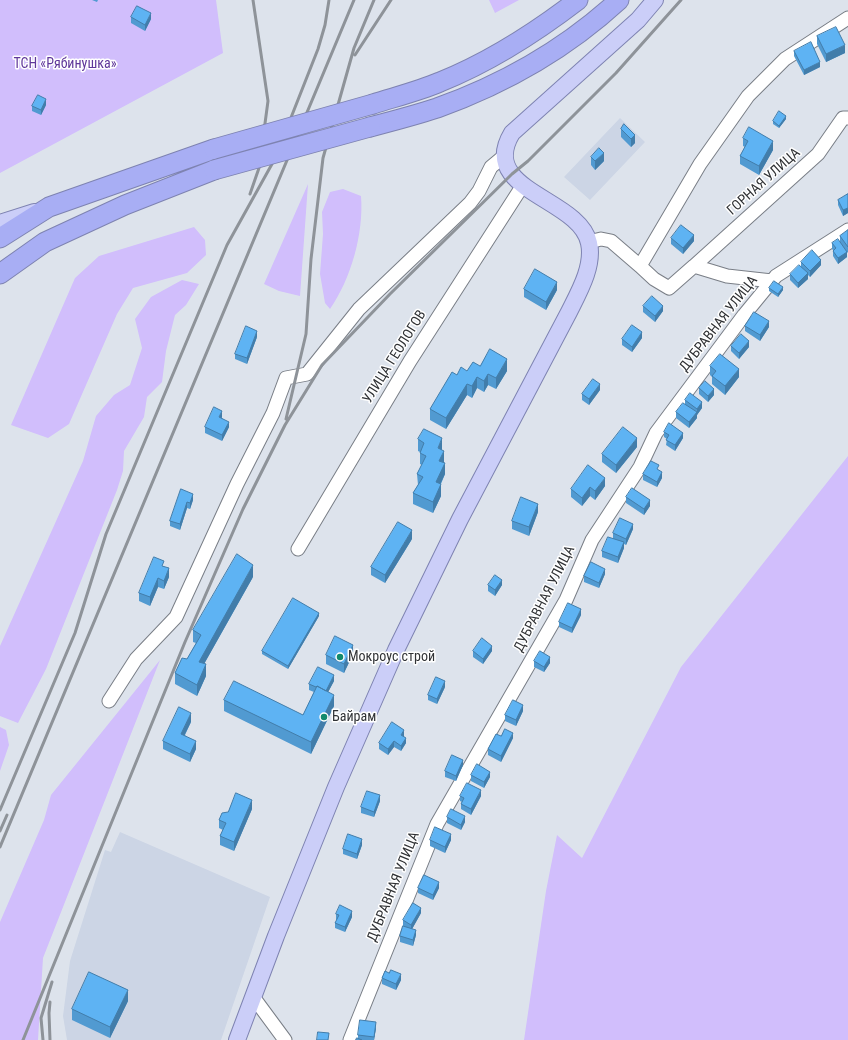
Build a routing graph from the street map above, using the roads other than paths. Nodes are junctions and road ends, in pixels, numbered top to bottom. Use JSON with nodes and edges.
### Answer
{"nodes":[{"id":1,"x":578,"y":0,"type":"edge"},
{"id":2,"x":619,"y":0,"type":"edge"},
{"id":3,"x":655,"y":0,"type":"edge"},
{"id":4,"x":848,"y":18,"type":"edge"},
{"id":5,"x":848,"y":118,"type":"edge"},
{"id":6,"x":504,"y":158,"type":"junction"},
{"id":7,"x":523,"y":185,"type":"junction"},
{"id":8,"x":49,"y":208,"type":"junction"},
{"id":9,"x":0,"y":223,"type":"edge"},
{"id":10,"x":848,"y":230,"type":"edge"},
{"id":11,"x":0,"y":238,"type":"edge"},
{"id":12,"x":589,"y":242,"type":"junction"},
{"id":13,"x":640,"y":266,"type":"junction"},
{"id":14,"x":694,"y":266,"type":"junction"},
{"id":15,"x":0,"y":274,"type":"edge"},
{"id":16,"x":772,"y":281,"type":"junction"},
{"id":17,"x":298,"y":548,"type":"dead end"},
{"id":18,"x":109,"y":702,"type":"dead end"},
{"id":19,"x":254,"y":998,"type":"junction"},
{"id":20,"x":237,"y":1040,"type":"edge"},
{"id":21,"x":285,"y":1040,"type":"edge"},
{"id":22,"x":350,"y":1040,"type":"edge"}],
"edges":[{"from":1,"to":8,"type":"highway","bridge":true},
{"from":2,"to":15,"type":"highway","bridge":true},
{"from":3,"to":6,"type":"main road"},
{"from":4,"to":13,"type":"street"},
{"from":5,"to":14,"type":"street","name":"ГОРНАЯ УЛИЦА"},
{"from":6,"to":7,"type":"main road"},
{"from":6,"to":18,"type":"street"},
{"from":7,"to":12,"type":"main road"},
{"from":7,"to":17,"type":"street","name":"УЛИЦА ГЕОЛОГОВ"},
{"from":8,"to":9,"type":"main road"},
{"from":8,"to":11,"type":"highway"},
{"from":10,"to":16,"type":"street","name":"ДУБРАВНАЯ УЛИЦА"},
{"from":12,"to":13,"type":"street"},
{"from":12,"to":19,"type":"main road"},
{"from":13,"to":14,"type":"street"},
{"from":14,"to":16,"type":"street"},
{"from":16,"to":22,"type":"street","name":"ДУБРАВНАЯ УЛИЦА"},
{"from":19,"to":20,"type":"main road"},
{"from":19,"to":21,"type":"street"}]}
